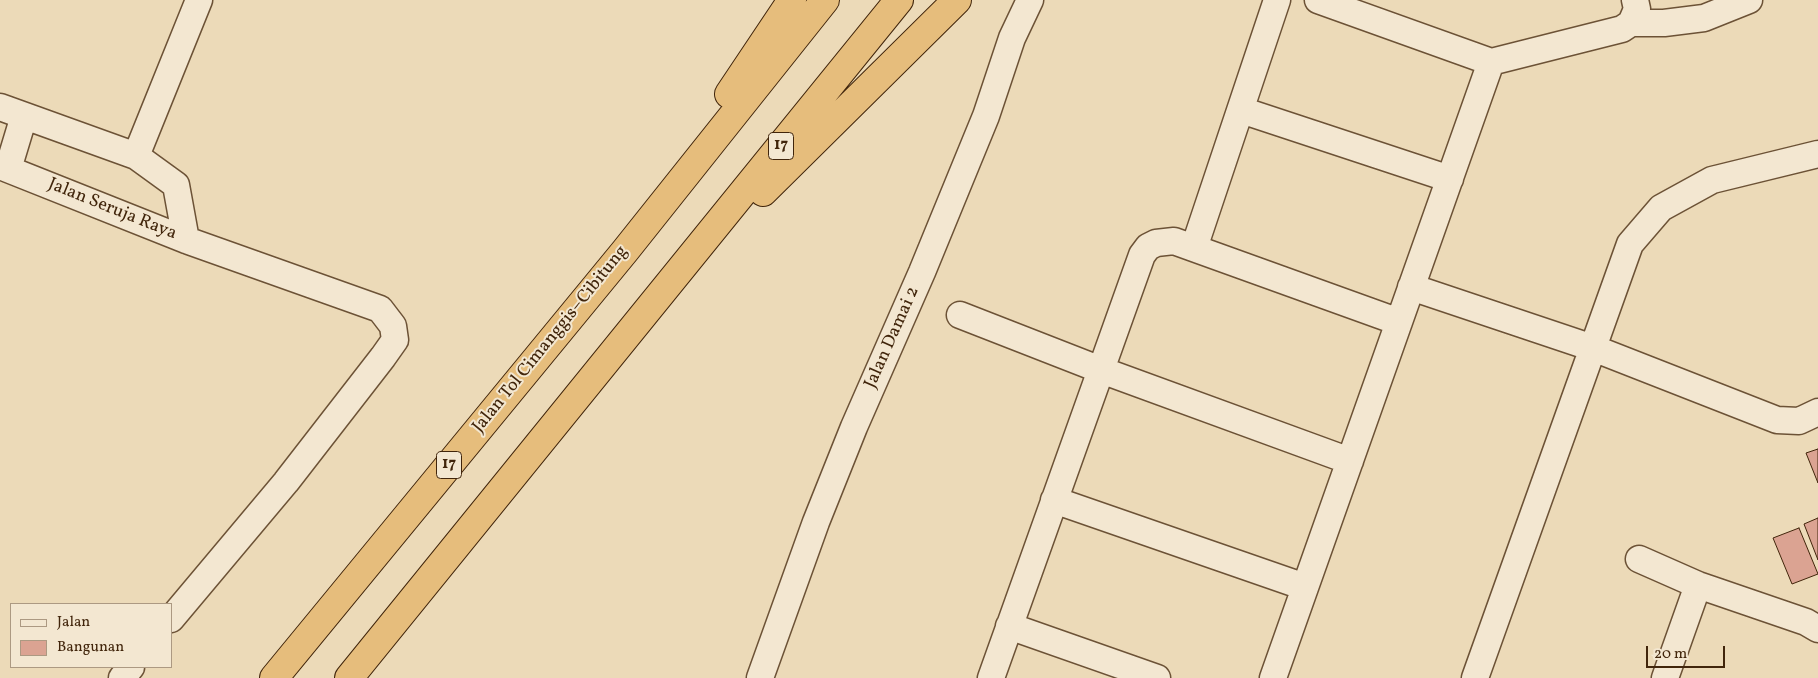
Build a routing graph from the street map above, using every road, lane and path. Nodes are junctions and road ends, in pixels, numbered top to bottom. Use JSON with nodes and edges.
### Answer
{"nodes":[{"id":1,"x":199,"y":0,"type":"edge"},
{"id":2,"x":792,"y":0,"type":"edge"},
{"id":3,"x":825,"y":0,"type":"edge"},
{"id":4,"x":899,"y":0,"type":"edge"},
{"id":5,"x":957,"y":0,"type":"edge"},
{"id":6,"x":1030,"y":0,"type":"edge"},
{"id":7,"x":1277,"y":0,"type":"edge"},
{"id":8,"x":1318,"y":0,"type":"edge"},
{"id":9,"x":1749,"y":0,"type":"edge"},
{"id":10,"x":1633,"y":12,"type":"edge"},
{"id":11,"x":1491,"y":62,"type":"junction"},
{"id":12,"x":1241,"y":110,"type":"junction"},
{"id":13,"x":12,"y":112,"type":"edge"},
{"id":14,"x":1818,"y":154,"type":"edge"},
{"id":15,"x":136,"y":156,"type":"junction"},
{"id":16,"x":4,"y":167,"type":"edge"},
{"id":17,"x":1450,"y":179,"type":"junction"},
{"id":18,"x":186,"y":240,"type":"junction"},
{"id":19,"x":1194,"y":248,"type":"junction"},
{"id":20,"x":625,"y":251,"type":"junction"},
{"id":21,"x":1412,"y":287,"type":"junction"},
{"id":22,"x":663,"y":291,"type":"junction"},
{"id":23,"x":960,"y":315,"type":"dead end"},
{"id":24,"x":1399,"y":322,"type":"junction"},
{"id":25,"x":1593,"y":348,"type":"junction"},
{"id":26,"x":1101,"y":370,"type":"junction"},
{"id":27,"x":1818,"y":412,"type":"edge"},
{"id":28,"x":1350,"y":461,"type":"junction"},
{"id":29,"x":1054,"y":500,"type":"junction"},
{"id":30,"x":1639,"y":559,"type":"dead end"},
{"id":31,"x":1698,"y":585,"type":"junction"},
{"id":32,"x":1305,"y":586,"type":"junction"},
{"id":33,"x":172,"y":618,"type":"edge"},
{"id":34,"x":1814,"y":623,"type":"edge"},
{"id":35,"x":1009,"y":626,"type":"junction"},
{"id":36,"x":130,"y":668,"type":"edge"},
{"id":37,"x":122,"y":678,"type":"edge"},
{"id":38,"x":274,"y":678,"type":"edge"},
{"id":39,"x":349,"y":678,"type":"edge"},
{"id":40,"x":760,"y":678,"type":"edge"},
{"id":41,"x":991,"y":678,"type":"edge"},
{"id":42,"x":1157,"y":678,"type":"edge"},
{"id":43,"x":1273,"y":678,"type":"edge"},
{"id":44,"x":1475,"y":678,"type":"edge"},
{"id":45,"x":1665,"y":678,"type":"edge"}],
"edges":[{"from":1,"to":15,"type":"street"},
{"from":2,"to":20,"type":"highway"},
{"from":3,"to":20,"type":"highway","name":"Jalan Tol Cimanggis–Cibitung","number":"17"},
{"from":4,"to":22,"type":"highway","number":"17"},
{"from":5,"to":22,"type":"highway"},
{"from":6,"to":40,"type":"street","name":"Jalan Damai 2"},
{"from":7,"to":12,"type":"street"},
{"from":8,"to":11,"type":"street"},
{"from":9,"to":10,"type":"street"},
{"from":10,"to":11,"type":"street"},
{"from":11,"to":17,"type":"street"},
{"from":12,"to":17,"type":"street"},
{"from":12,"to":19,"type":"street"},
{"from":13,"to":15,"type":"street","name":"Jalan Seruja Raya"},
{"from":13,"to":16,"type":"street"},
{"from":14,"to":25,"type":"street"},
{"from":15,"to":18,"type":"street","name":"Jalan Seruja Raya"},
{"from":16,"to":18,"type":"street","name":"Jalan Seruja Raya"},
{"from":17,"to":21,"type":"street"},
{"from":18,"to":33,"type":"street"},
{"from":19,"to":24,"type":"street"},
{"from":19,"to":26,"type":"street"},
{"from":20,"to":38,"type":"highway","name":"Jalan Tol Cimanggis–Cibitung","number":"17"},
{"from":21,"to":24,"type":"street"},
{"from":21,"to":25,"type":"street"},
{"from":22,"to":39,"type":"highway","number":"17"},
{"from":23,"to":26,"type":"street"},
{"from":24,"to":28,"type":"street"},
{"from":25,"to":27,"type":"street"},
{"from":25,"to":44,"type":"street"},
{"from":26,"to":28,"type":"street"},
{"from":26,"to":29,"type":"street"},
{"from":28,"to":32,"type":"street"},
{"from":29,"to":32,"type":"street"},
{"from":29,"to":35,"type":"street"},
{"from":30,"to":31,"type":"street"},
{"from":31,"to":34,"type":"street"},
{"from":31,"to":45,"type":"street"},
{"from":32,"to":43,"type":"street"},
{"from":35,"to":41,"type":"street"},
{"from":35,"to":42,"type":"street"},
{"from":36,"to":37,"type":"street"}]}
